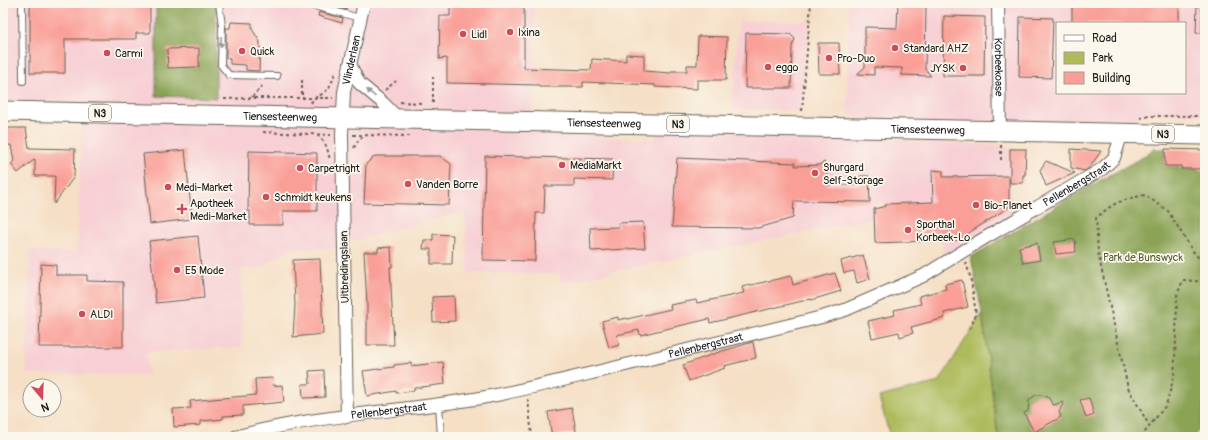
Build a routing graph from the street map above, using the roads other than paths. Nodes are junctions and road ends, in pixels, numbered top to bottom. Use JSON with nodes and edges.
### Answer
{"nodes":[{"id":1,"x":22,"y":3,"type":"edge"},
{"id":2,"x":218,"y":3,"type":"edge"},
{"id":3,"x":998,"y":3,"type":"edge"},
{"id":4,"x":310,"y":4,"type":"dead end"},
{"id":5,"x":362,"y":4,"type":"edge"},
{"id":6,"x":360,"y":18,"type":"junction"},
{"id":7,"x":350,"y":64,"type":"junction"},
{"id":8,"x":277,"y":76,"type":"dead end"},
{"id":9,"x":23,"y":81,"type":"dead end"},
{"id":10,"x":3,"y":111,"type":"edge"},
{"id":11,"x":343,"y":117,"type":"junction"},
{"id":12,"x":398,"y":118,"type":"junction"},
{"id":13,"x":1000,"y":131,"type":"junction"},
{"id":14,"x":1122,"y":133,"type":"junction"},
{"id":15,"x":1205,"y":135,"type":"edge"},
{"id":16,"x":439,"y":405,"type":"junction"},
{"id":17,"x":347,"y":416,"type":"junction"},
{"id":18,"x":235,"y":437,"type":"edge"},
{"id":19,"x":441,"y":437,"type":"edge"}],
"edges":[{"from":1,"to":9,"type":"lane"},
{"from":2,"to":8,"type":"lane","one_way":true},
{"from":3,"to":13,"type":"street","name":"Korbeekoase"},
{"from":4,"to":6,"type":"lane"},
{"from":5,"to":6,"type":"street","name":"Vlinderlaan"},
{"from":6,"to":7,"type":"street","name":"Vlinderlaan"},
{"from":7,"to":11,"type":"street","name":"Vlinderlaan"},
{"from":12,"to":7,"type":"street","one_way":true},
{"from":10,"to":11,"type":"main road","name":"Tiensesteenweg","number":"N3"},
{"from":11,"to":12,"type":"main road","name":"Tiensesteenweg","number":"N3"},
{"from":11,"to":17,"type":"street","name":"Uitbreidingslaan"},
{"from":12,"to":13,"type":"main road","name":"Tiensesteenweg","number":"N3"},
{"from":13,"to":14,"type":"main road","name":"Tiensesteenweg","number":"N3"},
{"from":14,"to":15,"type":"main road","name":"Tiensesteenweg","number":"N3"},
{"from":14,"to":16,"type":"street","name":"Pellenbergstraat"},
{"from":16,"to":17,"type":"street","name":"Pellenbergstraat"},
{"from":16,"to":19,"type":"lane"},
{"from":17,"to":18,"type":"street","name":"Pellenbergstraat"}]}
